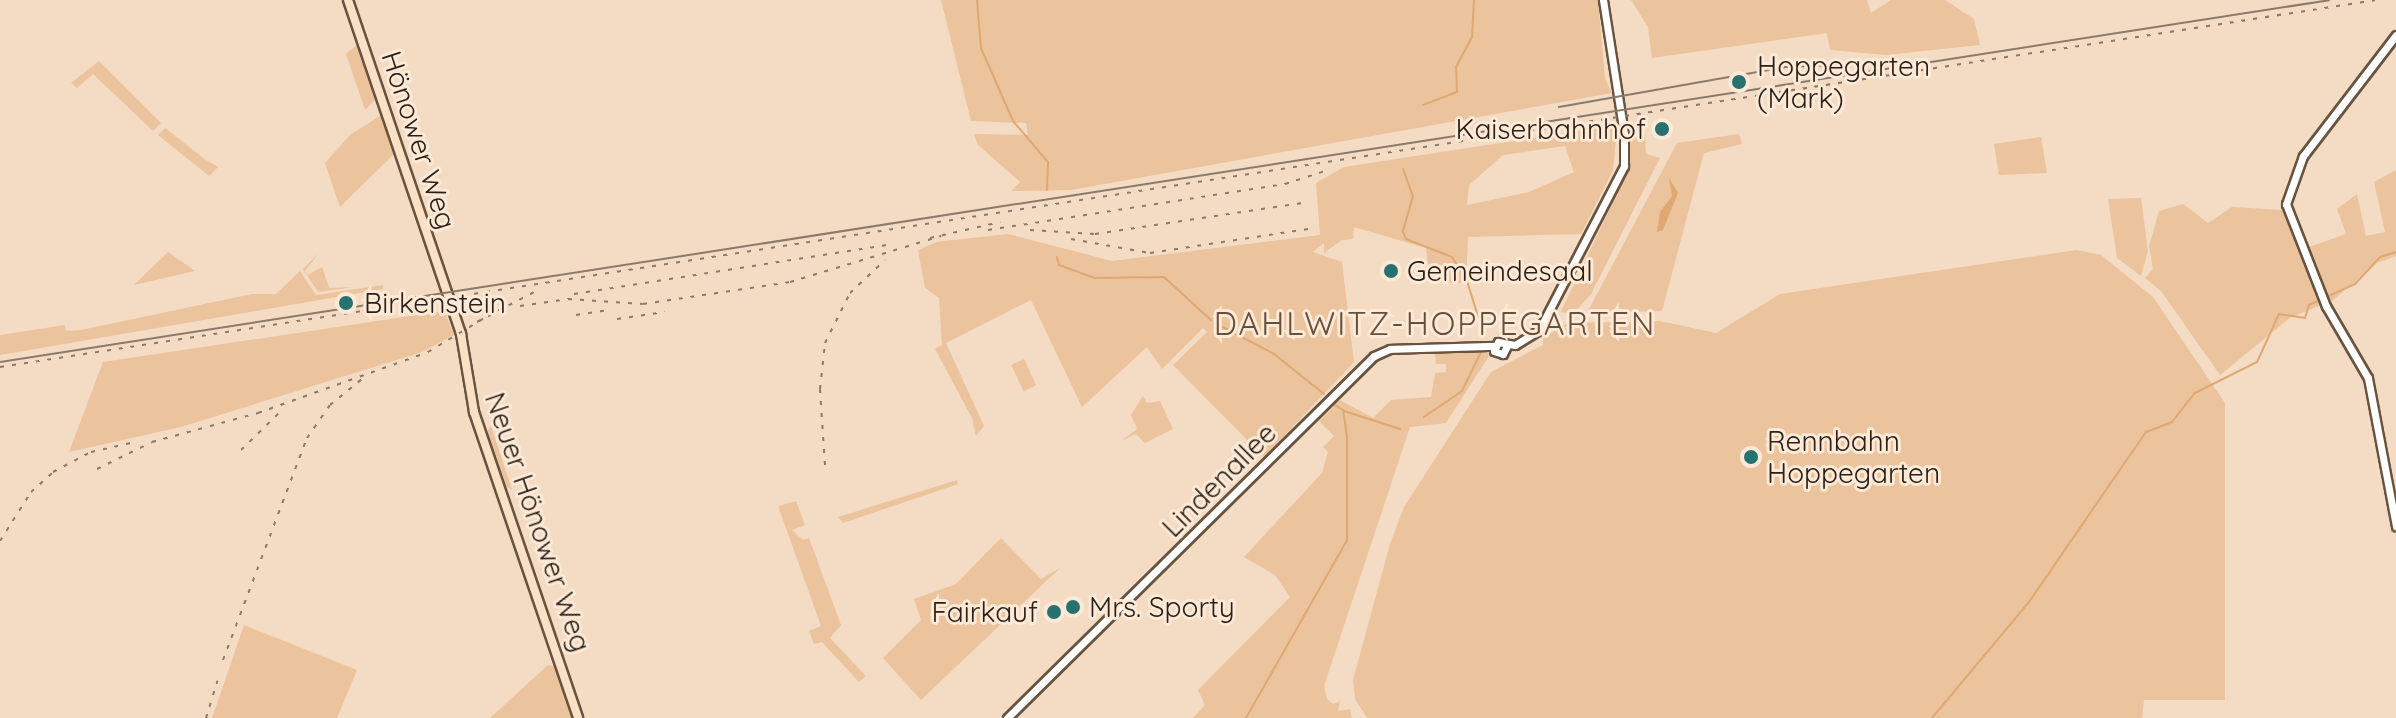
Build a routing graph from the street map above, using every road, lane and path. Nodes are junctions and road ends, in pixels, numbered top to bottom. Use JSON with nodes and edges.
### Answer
{"nodes":[{"id":1,"x":348,"y":0,"type":"edge"},
{"id":2,"x":1603,"y":0,"type":"edge"},
{"id":3,"x":2396,"y":35,"type":"edge"},
{"id":4,"x":447,"y":294,"type":"joint"},
{"id":5,"x":2396,"y":526,"type":"edge"},
{"id":6,"x":578,"y":718,"type":"edge"},
{"id":7,"x":1007,"y":718,"type":"edge"}],
"edges":[{"from":1,"to":4,"type":"main road","name":"Hönower Weg"},
{"from":2,"to":7,"type":"street","name":"Lindenallee"},
{"from":3,"to":5,"type":"street"},
{"from":4,"to":6,"type":"main road","name":"Neuer Hönower Weg"}]}
